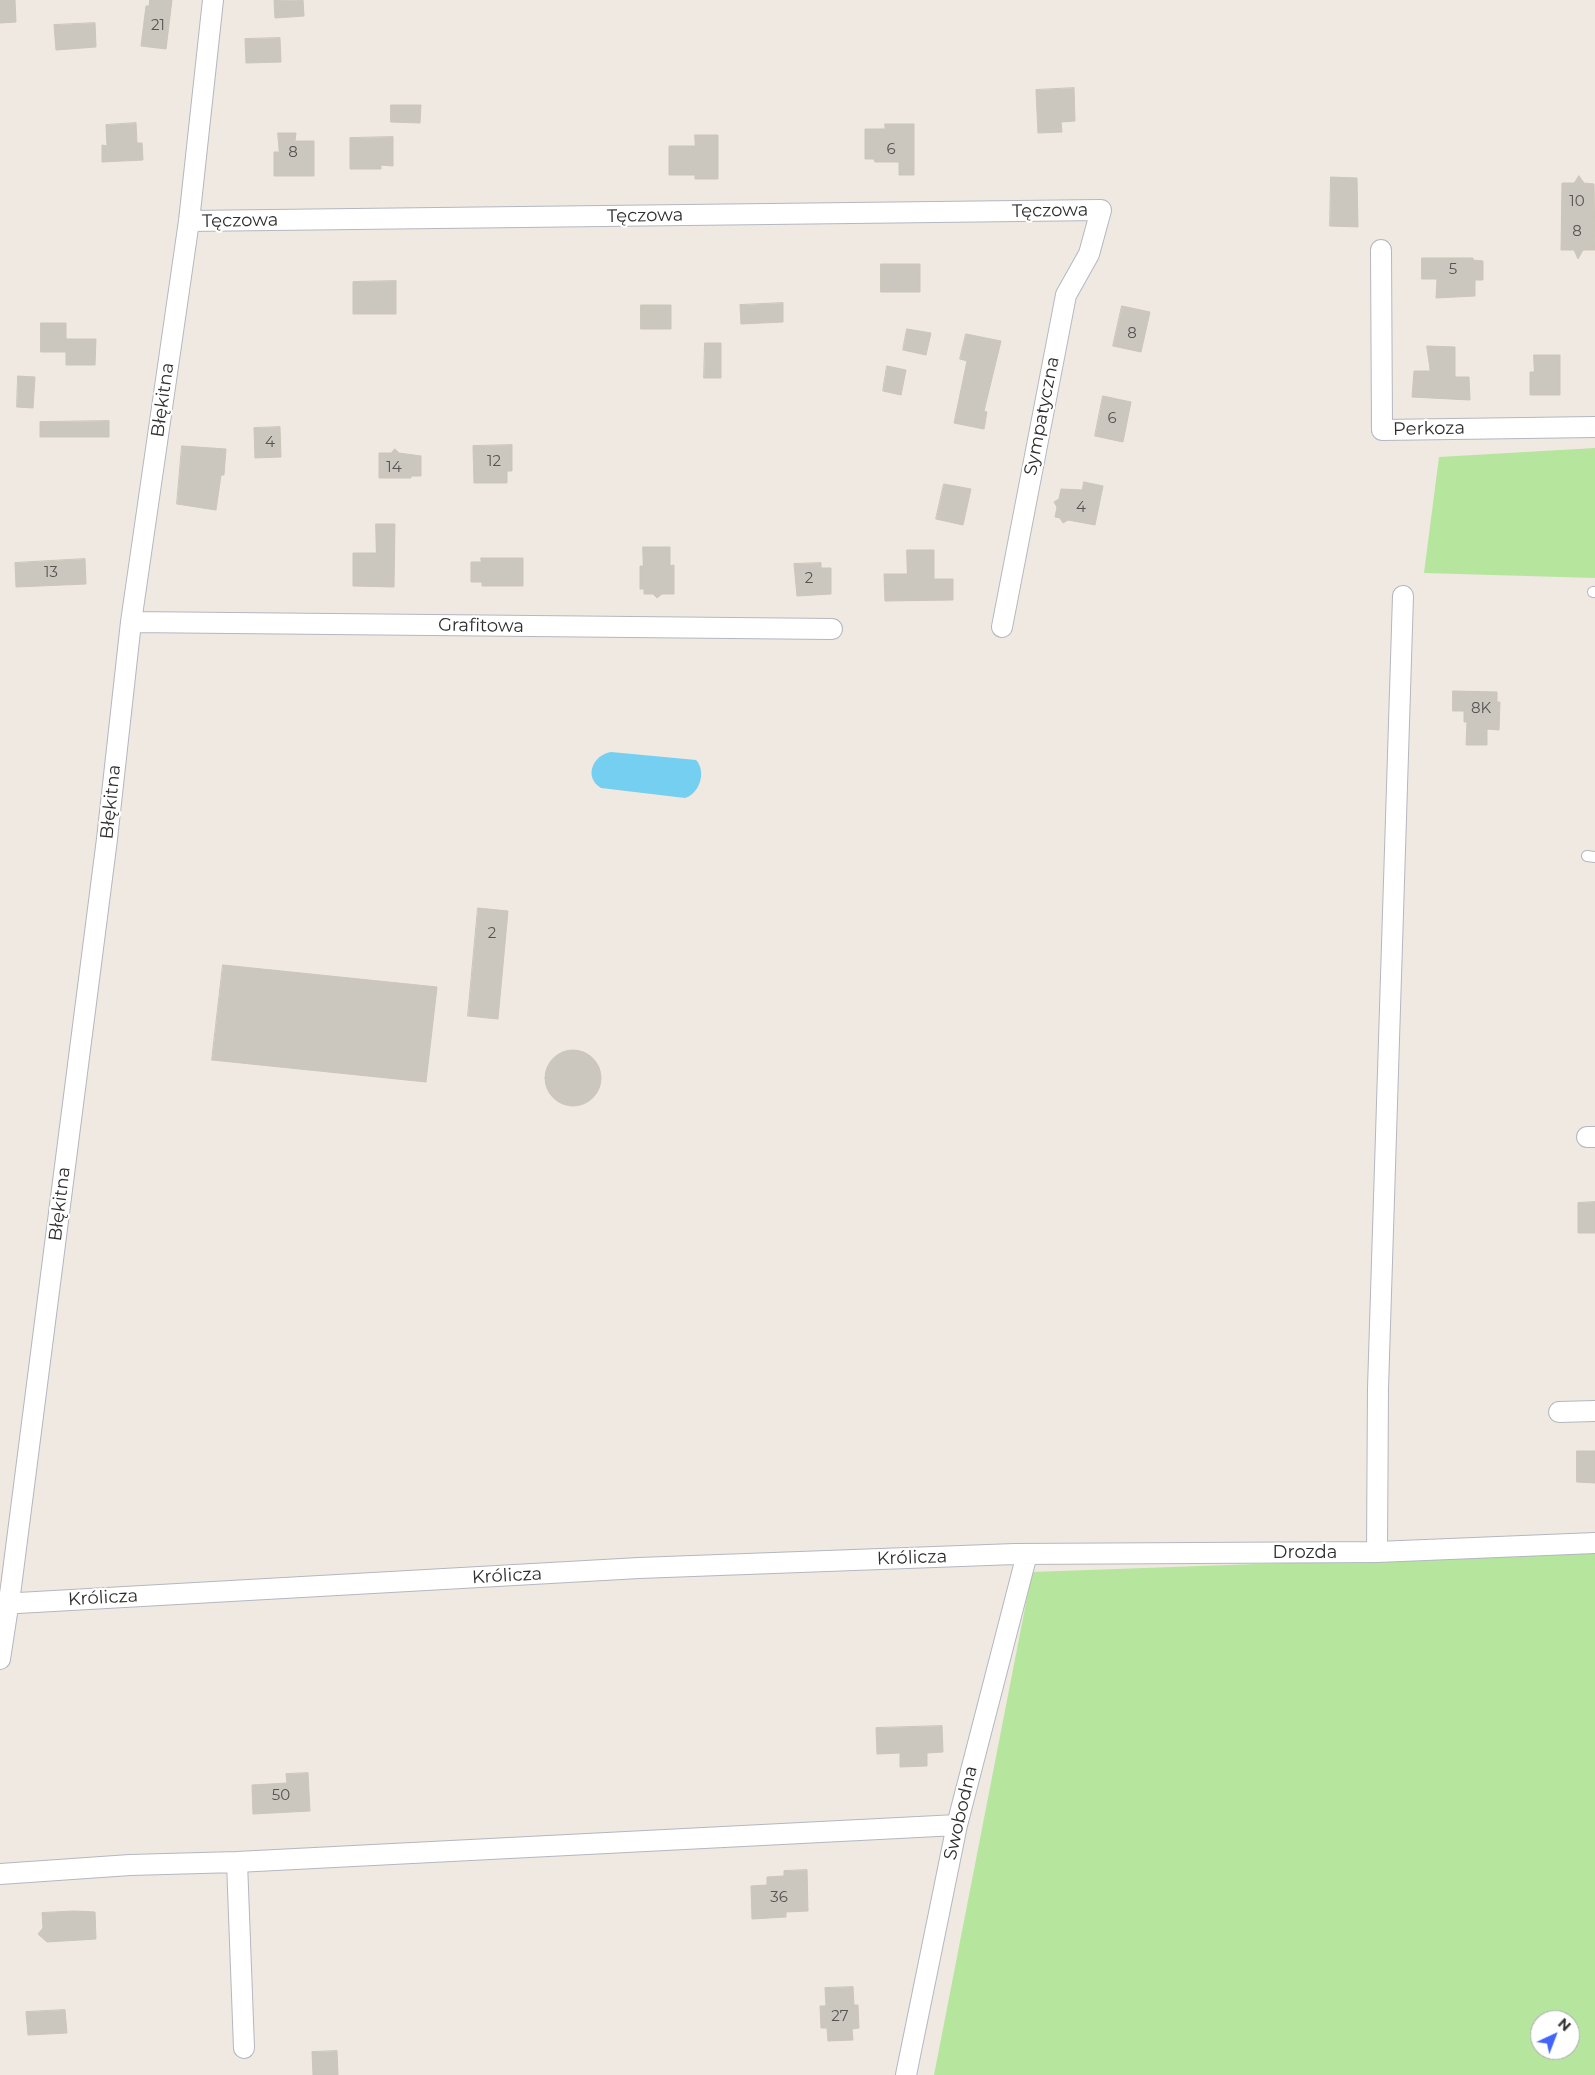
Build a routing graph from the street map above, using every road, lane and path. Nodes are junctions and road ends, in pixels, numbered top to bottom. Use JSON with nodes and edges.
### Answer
{"nodes":[{"id":1,"x":214,"y":0,"type":"edge"},
{"id":2,"x":1101,"y":210,"type":"joint"},
{"id":3,"x":189,"y":221,"type":"junction"},
{"id":4,"x":1381,"y":250,"type":"dead end"},
{"id":5,"x":1595,"y":426,"type":"edge"},
{"id":6,"x":1403,"y":596,"type":"dead end"},
{"id":7,"x":131,"y":622,"type":"junction"},
{"id":8,"x":1002,"y":627,"type":"dead end"},
{"id":9,"x":832,"y":629,"type":"dead end"},
{"id":10,"x":1595,"y":1411,"type":"edge"},
{"id":11,"x":1560,"y":1412,"type":"dead end"},
{"id":12,"x":1595,"y":1543,"type":"edge"},
{"id":13,"x":1377,"y":1552,"type":"junction"},
{"id":14,"x":1021,"y":1554,"type":"junction"},
{"id":15,"x":4,"y":1604,"type":"edge"},
{"id":16,"x":0,"y":1659,"type":"edge"},
{"id":17,"x":957,"y":1826,"type":"junction"},
{"id":18,"x":237,"y":1862,"type":"junction"},
{"id":19,"x":0,"y":1874,"type":"edge"},
{"id":20,"x":244,"y":2048,"type":"dead end"},
{"id":21,"x":906,"y":2075,"type":"edge"}],
"edges":[{"from":1,"to":3,"type":"street","name":"Błękitna"},
{"from":2,"to":3,"type":"street","name":"Tęczowa"},
{"from":2,"to":8,"type":"street","name":"Sympatyczna"},
{"from":3,"to":7,"type":"street","name":"Błękitna"},
{"from":4,"to":5,"type":"street","name":"Perkoza"},
{"from":6,"to":13,"type":"street"},
{"from":7,"to":9,"type":"street","name":"Grafitowa"},
{"from":7,"to":15,"type":"street","name":"Błękitna"},
{"from":10,"to":11,"type":"street"},
{"from":12,"to":13,"type":"street","name":"Drozda"},
{"from":13,"to":14,"type":"street","name":"Drozda"},
{"from":14,"to":15,"type":"street","name":"Królicza"},
{"from":14,"to":17,"type":"street","name":"Swobodna"},
{"from":15,"to":16,"type":"street","name":"Błękitna"},
{"from":17,"to":18,"type":"street"},
{"from":17,"to":21,"type":"street","name":"Swobodna"},
{"from":18,"to":19,"type":"street"},
{"from":18,"to":20,"type":"street"}]}
